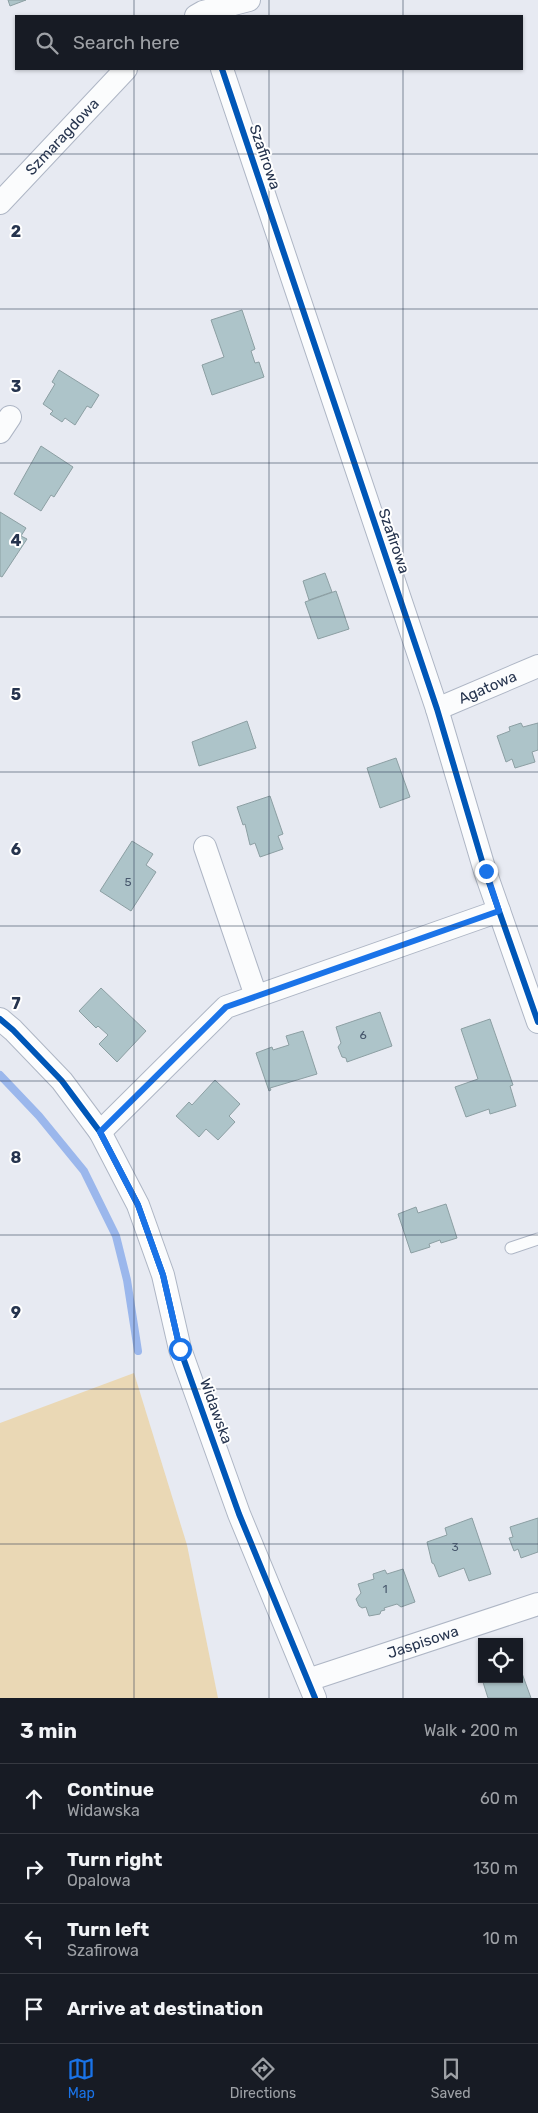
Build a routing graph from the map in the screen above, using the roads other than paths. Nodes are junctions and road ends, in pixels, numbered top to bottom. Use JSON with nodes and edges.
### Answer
{"nodes":[{"id":1,"x":249,"y":0,"type":"edge"},
{"id":2,"x":201,"y":11,"type":"edge"},
{"id":3,"x":125,"y":70,"type":"edge"},
{"id":4,"x":222,"y":70,"type":"edge"},
{"id":5,"x":0,"y":203,"type":"edge"},
{"id":6,"x":538,"y":666,"type":"edge"},
{"id":7,"x":437,"y":709,"type":"junction"},
{"id":8,"x":205,"y":847,"type":"dead end"},
{"id":9,"x":499,"y":911,"type":"junction"},
{"id":10,"x":256,"y":996,"type":"junction"},
{"id":11,"x":0,"y":1019,"type":"edge"},
{"id":12,"x":538,"y":1022,"type":"edge"},
{"id":13,"x":100,"y":1132,"type":"junction"},
{"id":14,"x":538,"y":1239,"type":"edge"},
{"id":15,"x":511,"y":1248,"type":"dead end"},
{"id":16,"x":538,"y":1604,"type":"edge"},
{"id":17,"x":312,"y":1689,"type":"edge"}],
"edges":[{"from":1,"to":2,"type":"street"},
{"from":3,"to":5,"type":"street","name":"Szmaragdowa"},
{"from":4,"to":7,"type":"street","name":"Szafirowa"},
{"from":6,"to":7,"type":"street","name":"Agatowa"},
{"from":7,"to":9,"type":"street","name":"Szafirowa"},
{"from":8,"to":10,"type":"street"},
{"from":9,"to":10,"type":"street"},
{"from":9,"to":12,"type":"street","name":"Szafirowa"},
{"from":10,"to":13,"type":"street"},
{"from":11,"to":13,"type":"street","name":"Widawska"},
{"from":13,"to":17,"type":"street","name":"Widawska"},
{"from":14,"to":15,"type":"lane"},
{"from":16,"to":17,"type":"street","name":"Jaspisowa"}]}
